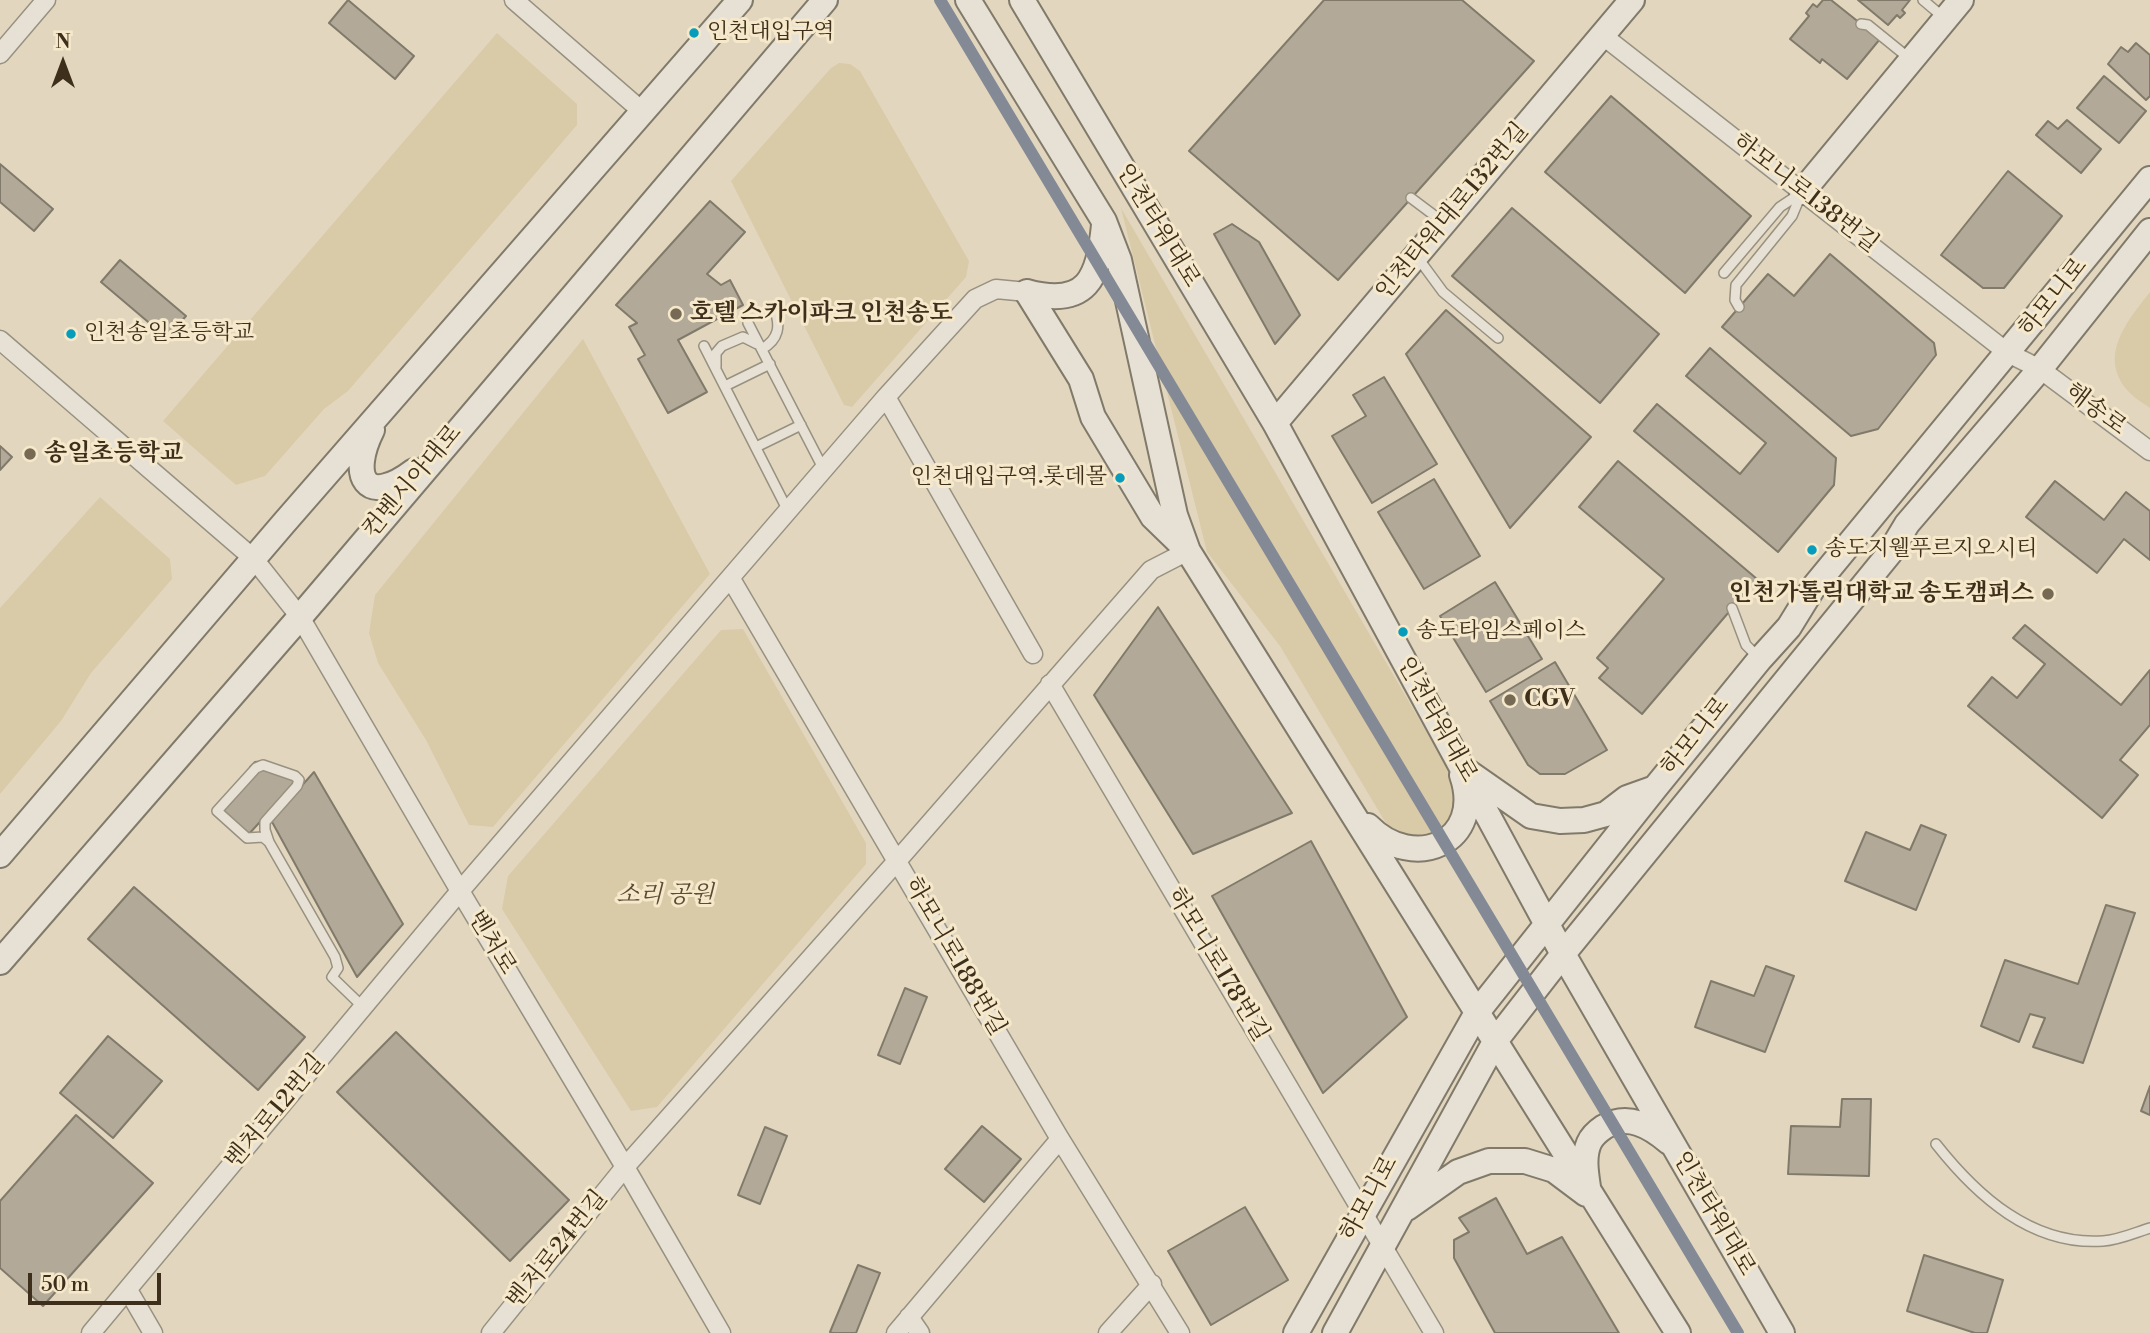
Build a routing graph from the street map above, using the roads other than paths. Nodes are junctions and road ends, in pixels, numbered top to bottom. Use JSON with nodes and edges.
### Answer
{"nodes":[{"id":1,"x":47,"y":0,"type":"edge"},
{"id":2,"x":513,"y":0,"type":"edge"},
{"id":3,"x":740,"y":0,"type":"edge"},
{"id":4,"x":825,"y":0,"type":"edge"},
{"id":5,"x":968,"y":0,"type":"edge"},
{"id":6,"x":1023,"y":0,"type":"edge"},
{"id":7,"x":1632,"y":0,"type":"edge"},
{"id":8,"x":1923,"y":0,"type":"edge"},
{"id":9,"x":1953,"y":9,"type":"edge"},
{"id":10,"x":1861,"y":24,"type":"dead end"},
{"id":11,"x":1602,"y":35,"type":"junction"},
{"id":12,"x":0,"y":54,"type":"edge"},
{"id":13,"x":1912,"y":60,"type":"junction"},
{"id":14,"x":643,"y":112,"type":"junction"},
{"id":15,"x":2150,"y":179,"type":"edge"},
{"id":16,"x":1802,"y":192,"type":"junction"},
{"id":17,"x":1411,"y":198,"type":"dead end"},
{"id":18,"x":1104,"y":220,"type":"junction"},
{"id":19,"x":1444,"y":223,"type":"junction"},
{"id":20,"x":2150,"y":231,"type":"edge"},
{"id":21,"x":1417,"y":256,"type":"junction"},
{"id":22,"x":1724,"y":273,"type":"dead end"},
{"id":23,"x":1027,"y":292,"type":"junction"},
{"id":24,"x":1063,"y":296,"type":"junction"},
{"id":25,"x":1739,"y":307,"type":"dead end"},
{"id":26,"x":774,"y":308,"type":"dead end"},
{"id":27,"x":748,"y":323,"type":"dead end"},
{"id":28,"x":1051,"y":331,"type":"junction"},
{"id":29,"x":1497,"y":338,"type":"dead end"},
{"id":30,"x":0,"y":341,"type":"edge"},
{"id":31,"x":704,"y":346,"type":"dead end"},
{"id":32,"x":763,"y":352,"type":"junction"},
{"id":33,"x":2008,"y":354,"type":"junction"},
{"id":34,"x":770,"y":364,"type":"junction"},
{"id":35,"x":2040,"y":369,"type":"junction"},
{"id":36,"x":720,"y":377,"type":"junction"},
{"id":37,"x":724,"y":386,"type":"junction"},
{"id":38,"x":886,"y":397,"type":"junction"},
{"id":39,"x":380,"y":413,"type":"junction"},
{"id":40,"x":1275,"y":423,"type":"junction"},
{"id":41,"x":801,"y":425,"type":"junction"},
{"id":42,"x":756,"y":447,"type":"junction"},
{"id":43,"x":2150,"y":451,"type":"edge"},
{"id":44,"x":434,"y":456,"type":"junction"},
{"id":45,"x":824,"y":470,"type":"junction"},
{"id":46,"x":789,"y":511,"type":"junction"},
{"id":47,"x":1188,"y":551,"type":"junction"},
{"id":48,"x":254,"y":559,"type":"junction"},
{"id":49,"x":731,"y":579,"type":"junction"},
{"id":50,"x":1732,"y":608,"type":"dead end"},
{"id":51,"x":300,"y":617,"type":"junction"},
{"id":52,"x":1033,"y":654,"type":"dead end"},
{"id":53,"x":1760,"y":659,"type":"junction"},
{"id":54,"x":1050,"y":684,"type":"junction"},
{"id":55,"x":1459,"y":762,"type":"junction"},
{"id":56,"x":1655,"y":788,"type":"junction"},
{"id":57,"x":1343,"y":796,"type":"junction"},
{"id":58,"x":269,"y":842,"type":"junction"},
{"id":59,"x":0,"y":855,"type":"edge"},
{"id":60,"x":897,"y":861,"type":"junction"},
{"id":61,"x":460,"y":891,"type":"junction"},
{"id":62,"x":1547,"y":925,"type":"junction"},
{"id":63,"x":1563,"y":954,"type":"junction"},
{"id":64,"x":0,"y":962,"type":"edge"},
{"id":65,"x":363,"y":1006,"type":"junction"},
{"id":66,"x":1478,"y":1011,"type":"junction"},
{"id":67,"x":1496,"y":1040,"type":"junction"},
{"id":68,"x":1060,"y":1139,"type":"junction"},
{"id":69,"x":1936,"y":1144,"type":"dead end"},
{"id":70,"x":1674,"y":1147,"type":"junction"},
{"id":71,"x":625,"y":1167,"type":"junction"},
{"id":72,"x":1592,"y":1196,"type":"junction"},
{"id":73,"x":1363,"y":1212,"type":"junction"},
{"id":74,"x":1401,"y":1213,"type":"junction"},
{"id":75,"x":2150,"y":1228,"type":"edge"},
{"id":76,"x":1383,"y":1246,"type":"junction"},
{"id":77,"x":1152,"y":1284,"type":"junction"},
{"id":78,"x":128,"y":1290,"type":"junction"},
{"id":79,"x":909,"y":1317,"type":"junction"},
{"id":80,"x":91,"y":1333,"type":"edge"},
{"id":81,"x":153,"y":1333,"type":"edge"},
{"id":82,"x":491,"y":1333,"type":"edge"},
{"id":83,"x":721,"y":1333,"type":"edge"},
{"id":84,"x":896,"y":1333,"type":"edge"},
{"id":85,"x":920,"y":1333,"type":"edge"},
{"id":86,"x":1108,"y":1333,"type":"edge"},
{"id":87,"x":1180,"y":1333,"type":"edge"},
{"id":88,"x":1296,"y":1333,"type":"edge"},
{"id":89,"x":1335,"y":1333,"type":"edge"},
{"id":90,"x":1434,"y":1333,"type":"edge"},
{"id":91,"x":1678,"y":1333,"type":"edge"},
{"id":92,"x":1782,"y":1333,"type":"edge"}],
"edges":[{"from":1,"to":12,"type":"street"},
{"from":2,"to":14,"type":"street"},
{"from":3,"to":14,"type":"main road"},
{"from":4,"to":44,"type":"main road","name":"컨벤시아대로"},
{"from":5,"to":18,"type":"main road","name":"인천타워대로"},
{"from":6,"to":40,"type":"main road","name":"인천타워대로"},
{"from":7,"to":11,"type":"main road","name":"인천타워대로132번길"},
{"from":8,"to":9,"type":"lane"},
{"from":9,"to":13,"type":"main road"},
{"from":10,"to":13,"type":"lane"},
{"from":11,"to":16,"type":"street","name":"하모니로138번길"},
{"from":11,"to":19,"type":"main road","name":"인천타워대로132번길"},
{"from":13,"to":16,"type":"main road"},
{"from":14,"to":39,"type":"main road"},
{"from":15,"to":33,"type":"main road","name":"하모니로"},
{"from":16,"to":22,"type":"lane"},
{"from":16,"to":25,"type":"lane"},
{"from":16,"to":33,"type":"street","name":"하모니로138번길"},
{"from":17,"to":19,"type":"lane"},
{"from":18,"to":24,"type":"main road"},
{"from":18,"to":47,"type":"main road","name":"인천타워대로"},
{"from":19,"to":21,"type":"main road","name":"인천타워대로132번길"},
{"from":20,"to":35,"type":"main road","name":"하모니로"},
{"from":21,"to":29,"type":"lane"},
{"from":21,"to":40,"type":"main road","name":"인천타워대로132번길"},
{"from":23,"to":24,"type":"main road"},
{"from":23,"to":28,"type":"main road"},
{"from":23,"to":38,"type":"street","name":"벤처로12번길"},
{"from":24,"to":28,"type":"main road"},
{"from":26,"to":32,"type":"lane"},
{"from":27,"to":32,"type":"lane"},
{"from":28,"to":47,"type":"main road"},
{"from":30,"to":48,"type":"street","name":"벤처로"},
{"from":31,"to":36,"type":"lane"},
{"from":32,"to":34,"type":"lane"},
{"from":32,"to":36,"type":"lane"},
{"from":33,"to":35,"type":"street","name":"하모니로138번길"},
{"from":33,"to":53,"type":"main road","name":"하모니로"},
{"from":34,"to":37,"type":"lane"},
{"from":34,"to":41,"type":"lane"},
{"from":35,"to":43,"type":"street","name":"해송로"},
{"from":35,"to":63,"type":"main road","name":"하모니로"},
{"from":36,"to":37,"type":"lane"},
{"from":37,"to":42,"type":"lane"},
{"from":38,"to":45,"type":"street","name":"벤처로12번길"},
{"from":38,"to":52,"type":"street"},
{"from":39,"to":44,"type":"main road"},
{"from":39,"to":48,"type":"main road"},
{"from":40,"to":55,"type":"main road","name":"인천타워대로"},
{"from":41,"to":42,"type":"lane"},
{"from":41,"to":45,"type":"lane"},
{"from":42,"to":46,"type":"lane"},
{"from":44,"to":51,"type":"main road","name":"컨벤시아대로"},
{"from":45,"to":46,"type":"street","name":"벤처로12번길"},
{"from":46,"to":49,"type":"street","name":"벤처로12번길"},
{"from":47,"to":54,"type":"street","name":"벤처로24번길"},
{"from":47,"to":57,"type":"main road","name":"인천타워대로"},
{"from":48,"to":51,"type":"street","name":"벤처로"},
{"from":48,"to":59,"type":"main road"},
{"from":49,"to":60,"type":"street","name":"하모니로188번길"},
{"from":49,"to":61,"type":"street","name":"벤처로12번길"},
{"from":50,"to":53,"type":"lane"},
{"from":51,"to":61,"type":"street","name":"벤처로"},
{"from":51,"to":64,"type":"main road","name":"컨벤시아대로"},
{"from":53,"to":56,"type":"main road","name":"하모니로"},
{"from":54,"to":60,"type":"street","name":"벤처로24번길"},
{"from":54,"to":73,"type":"street","name":"하모니로178번길"},
{"from":55,"to":56,"type":"main road"},
{"from":55,"to":57,"type":"main road"},
{"from":55,"to":62,"type":"main road","name":"인천타워대로"},
{"from":56,"to":62,"type":"main road","name":"하모니로"},
{"from":57,"to":66,"type":"main road","name":"인천타워대로"},
{"from":58,"to":58,"type":"lane"},
{"from":58,"to":65,"type":"lane"},
{"from":60,"to":68,"type":"street","name":"하모니로188번길"},
{"from":60,"to":71,"type":"street","name":"벤처로24번길"},
{"from":61,"to":65,"type":"street","name":"벤처로12번길"},
{"from":61,"to":71,"type":"street","name":"벤처로"},
{"from":62,"to":63,"type":"main road","name":"인천타워대로"},
{"from":62,"to":66,"type":"main road","name":"하모니로"},
{"from":63,"to":67,"type":"main road","name":"하모니로"},
{"from":63,"to":70,"type":"main road","name":"인천타워대로"},
{"from":65,"to":78,"type":"street","name":"벤처로12번길"},
{"from":66,"to":67,"type":"main road","name":"인천타워대로"},
{"from":66,"to":73,"type":"main road","name":"하모니로"},
{"from":67,"to":72,"type":"main road","name":"인천타워대로"},
{"from":67,"to":74,"type":"main road","name":"하모니로"},
{"from":68,"to":77,"type":"street","name":"하모니로188번길"},
{"from":68,"to":79,"type":"street"},
{"from":69,"to":75,"type":"lane"},
{"from":70,"to":72,"type":"main road"},
{"from":70,"to":92,"type":"main road","name":"인천타워대로"},
{"from":71,"to":82,"type":"street","name":"벤처로24번길"},
{"from":71,"to":83,"type":"street","name":"벤처로"},
{"from":72,"to":74,"type":"main road"},
{"from":72,"to":91,"type":"main road","name":"인천타워대로"},
{"from":73,"to":76,"type":"street","name":"하모니로178번길"},
{"from":73,"to":88,"type":"main road","name":"하모니로"},
{"from":74,"to":76,"type":"main road","name":"하모니로"},
{"from":76,"to":89,"type":"main road","name":"하모니로"},
{"from":76,"to":90,"type":"street","name":"하모니로178번길"},
{"from":77,"to":86,"type":"street"},
{"from":77,"to":87,"type":"street","name":"하모니로188번길"},
{"from":78,"to":80,"type":"street","name":"벤처로12번길"},
{"from":78,"to":81,"type":"street"},
{"from":79,"to":84,"type":"street"},
{"from":79,"to":85,"type":"street"}]}
